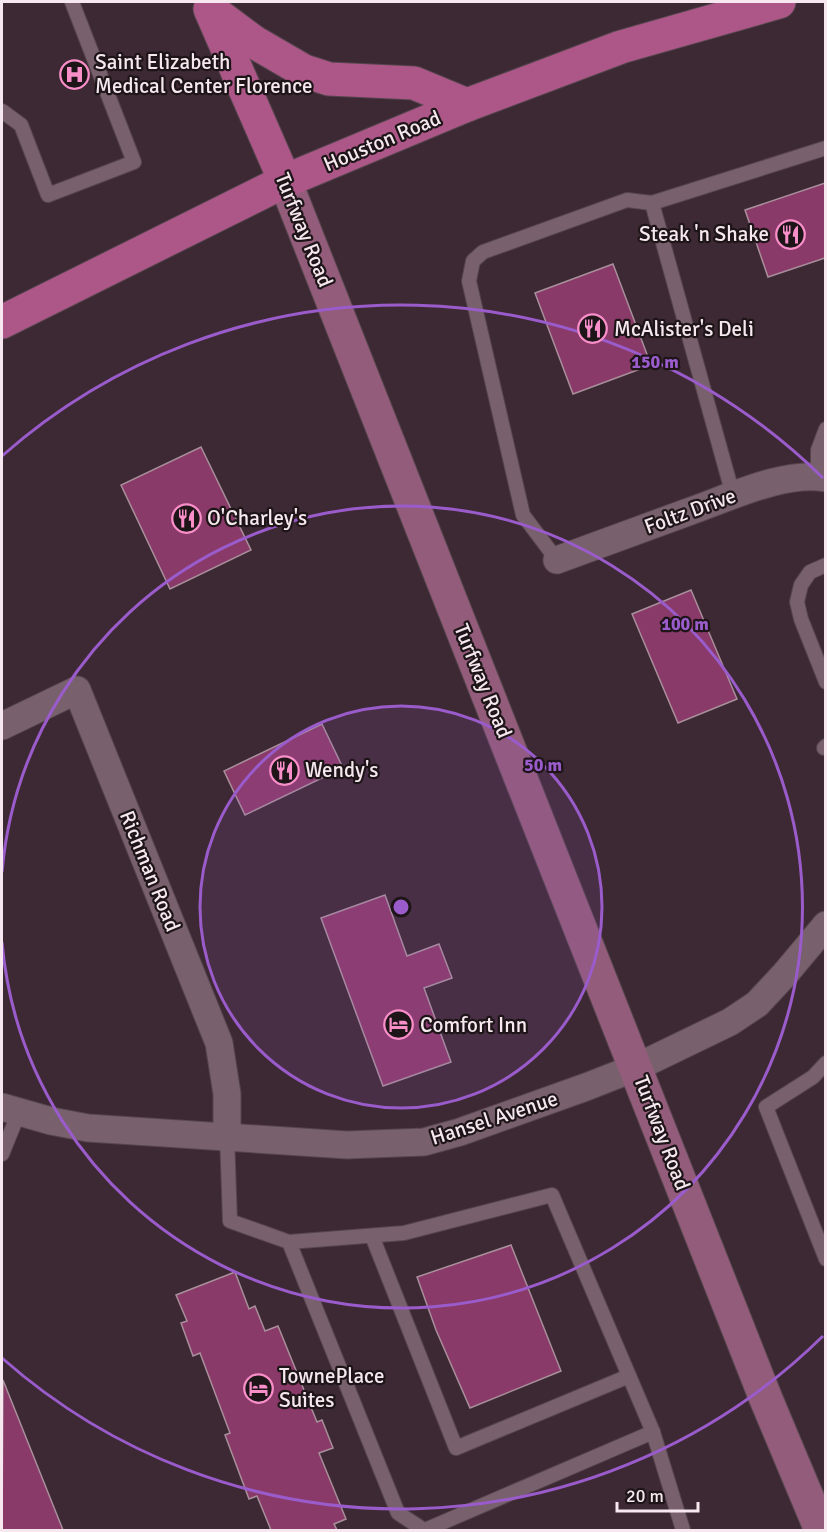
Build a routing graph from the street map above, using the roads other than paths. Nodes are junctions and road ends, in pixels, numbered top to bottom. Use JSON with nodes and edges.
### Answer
{"nodes":[{"id":1,"x":72,"y":2,"type":"edge"},
{"id":2,"x":779,"y":2,"type":"edge"},
{"id":3,"x":209,"y":6,"type":"edge"},
{"id":4,"x":467,"y":105,"type":"junction"},
{"id":5,"x":2,"y":111,"type":"edge"},
{"id":6,"x":825,"y":148,"type":"edge"},
{"id":7,"x":285,"y":181,"type":"junction"},
{"id":8,"x":652,"y":203,"type":"junction"},
{"id":9,"x":2,"y":322,"type":"edge"},
{"id":10,"x":825,"y":429,"type":"edge"},
{"id":11,"x":822,"y":477,"type":"edge"},
{"id":12,"x":733,"y":495,"type":"junction"},
{"id":13,"x":557,"y":560,"type":"joint"},
{"id":14,"x":825,"y":565,"type":"edge"},
{"id":15,"x":825,"y":682,"type":"edge"},
{"id":16,"x":2,"y":726,"type":"edge"},
{"id":17,"x":825,"y":925,"type":"edge"},
{"id":18,"x":825,"y":1063,"type":"edge"},
{"id":19,"x":637,"y":1066,"type":"junction"},
{"id":20,"x":10,"y":1109,"type":"edge"},
{"id":21,"x":227,"y":1136,"type":"junction"},
{"id":22,"x":2,"y":1154,"type":"edge"},
{"id":23,"x":372,"y":1236,"type":"junction"},
{"id":24,"x":289,"y":1242,"type":"junction"},
{"id":25,"x":825,"y":1259,"type":"edge"},
{"id":26,"x":629,"y":1376,"type":"junction"},
{"id":27,"x":653,"y":1432,"type":"junction"},
{"id":28,"x":425,"y":1530,"type":"edge"},
{"id":29,"x":683,"y":1530,"type":"edge"},
{"id":30,"x":820,"y":1530,"type":"edge"}],
"edges":[{"from":1,"to":5,"type":"lane"},
{"from":2,"to":4,"type":"main road","name":"Houston Road"},
{"from":3,"to":4,"type":"main road"},
{"from":3,"to":7,"type":"main road","name":"Turfway Road"},
{"from":4,"to":7,"type":"main road","name":"Houston Road"},
{"from":6,"to":8,"type":"lane"},
{"from":7,"to":9,"type":"main road","name":"Houston Road"},
{"from":7,"to":19,"type":"main road","name":"Turfway Road"},
{"from":8,"to":12,"type":"lane"},
{"from":8,"to":13,"type":"lane"},
{"from":10,"to":11,"type":"lane"},
{"from":11,"to":12,"type":"street","name":"Foltz Drive"},
{"from":12,"to":13,"type":"street","name":"Foltz Drive"},
{"from":14,"to":15,"type":"lane"},
{"from":16,"to":21,"type":"street","name":"Richman Road"},
{"from":17,"to":19,"type":"street","name":"Hansel Avenue"},
{"from":18,"to":25,"type":"lane"},
{"from":19,"to":21,"type":"street","name":"Hansel Avenue"},
{"from":19,"to":30,"type":"main road","name":"Turfway Road"},
{"from":20,"to":21,"type":"street","name":"Hansel Avenue"},
{"from":20,"to":22,"type":"lane"},
{"from":21,"to":24,"type":"lane"},
{"from":23,"to":24,"type":"lane"},
{"from":23,"to":26,"type":"lane"},
{"from":23,"to":26,"type":"lane"},
{"from":24,"to":28,"type":"lane"},
{"from":26,"to":27,"type":"lane"},
{"from":27,"to":28,"type":"lane"},
{"from":27,"to":29,"type":"lane"}]}
